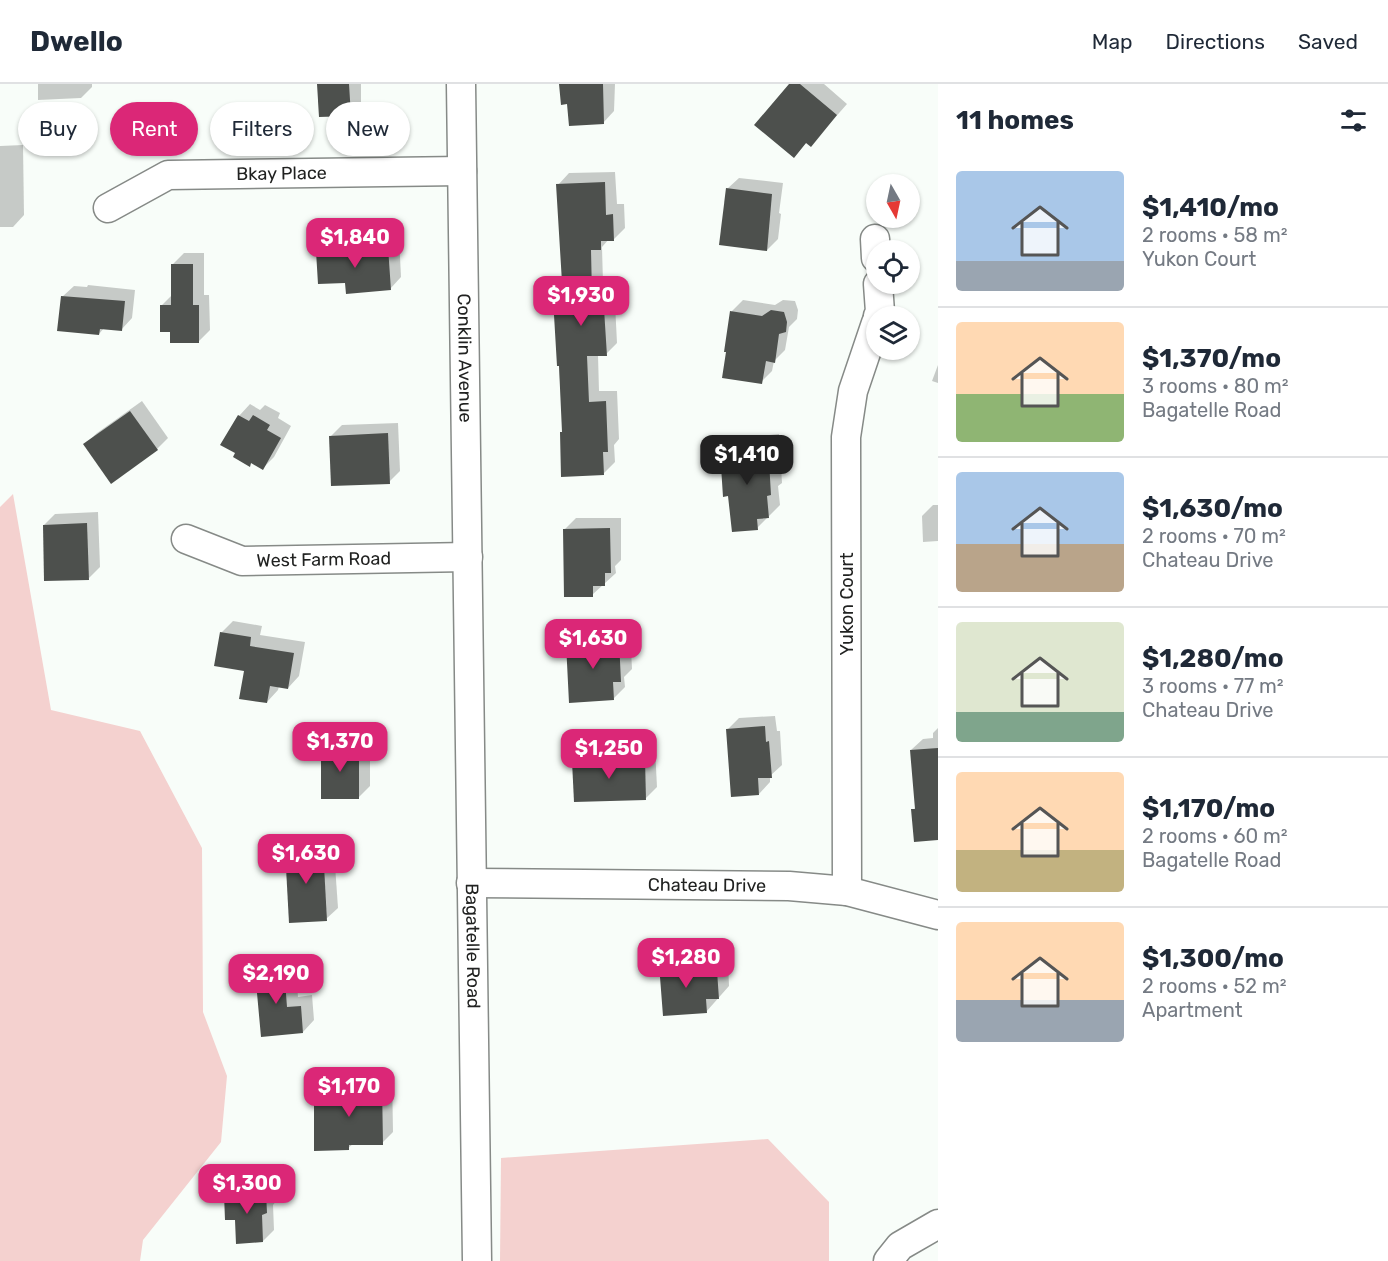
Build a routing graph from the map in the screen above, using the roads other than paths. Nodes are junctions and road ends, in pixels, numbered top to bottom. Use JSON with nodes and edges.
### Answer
{"nodes":[{"id":1,"x":462,"y":84,"type":"edge"},
{"id":2,"x":462,"y":171,"type":"junction"},
{"id":3,"x":108,"y":208,"type":"dead end"},
{"id":4,"x":866,"y":353,"type":"edge"},
{"id":5,"x":186,"y":539,"type":"dead end"},
{"id":6,"x":468,"y":556,"type":"junction"},
{"id":7,"x":468,"y":633,"type":"joint"},
{"id":8,"x":471,"y":882,"type":"junction"},
{"id":9,"x":847,"y":891,"type":"junction"},
{"id":10,"x":938,"y":915,"type":"edge"},
{"id":11,"x":938,"y":1224,"type":"edge"},
{"id":12,"x":477,"y":1261,"type":"edge"},
{"id":13,"x":888,"y":1261,"type":"edge"}],
"edges":[{"from":1,"to":2,"type":"street","name":"Conklin Avenue"},
{"from":2,"to":3,"type":"street","name":"Bkay Place"},
{"from":2,"to":6,"type":"street","name":"Conklin Avenue"},
{"from":4,"to":9,"type":"street","name":"Yukon Court"},
{"from":5,"to":6,"type":"street","name":"West Farm Road"},
{"from":6,"to":7,"type":"street","name":"Conklin Avenue"},
{"from":7,"to":8,"type":"street","name":"Bagatelle Road"},
{"from":8,"to":9,"type":"street","name":"Chateau Drive"},
{"from":8,"to":12,"type":"street","name":"Bagatelle Road"},
{"from":9,"to":10,"type":"street","name":"Chateau Drive"},
{"from":11,"to":13,"type":"street"}]}
